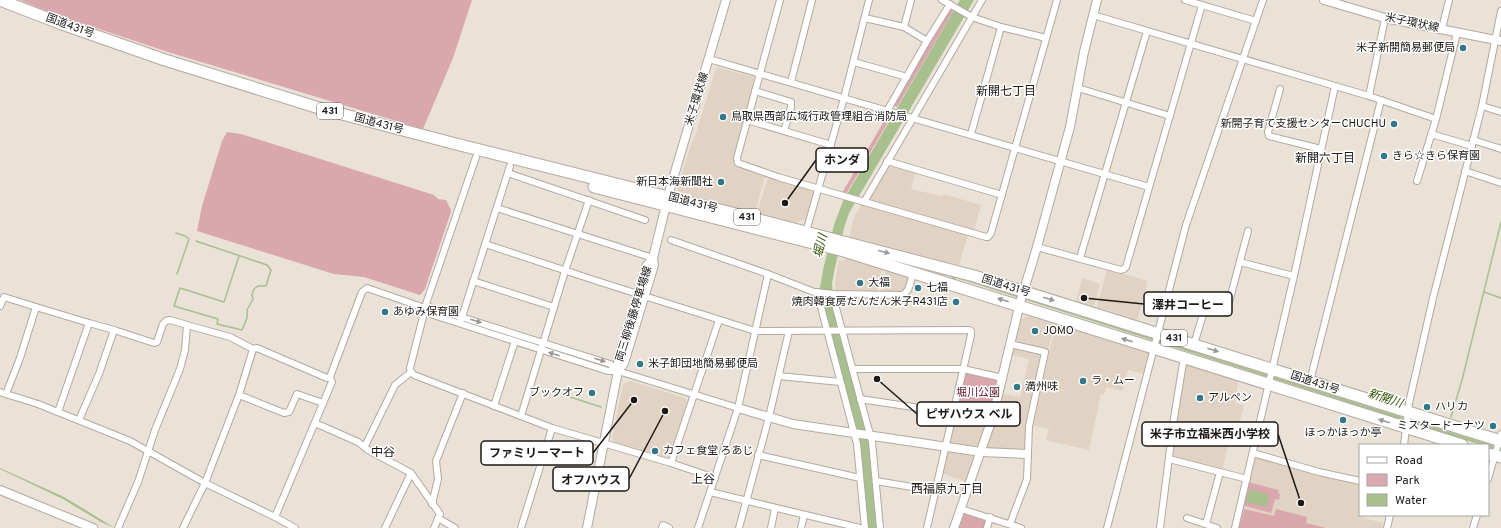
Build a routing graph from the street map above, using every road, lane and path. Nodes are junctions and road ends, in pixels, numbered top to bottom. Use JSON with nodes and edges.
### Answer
{"nodes":[{"id":1,"x":0,"y":0,"type":"edge"},
{"id":2,"x":726,"y":0,"type":"edge"},
{"id":3,"x":780,"y":0,"type":"edge"},
{"id":4,"x":812,"y":0,"type":"edge"},
{"id":5,"x":869,"y":0,"type":"edge"},
{"id":6,"x":911,"y":0,"type":"edge"},
{"id":7,"x":942,"y":0,"type":"edge"},
{"id":8,"x":982,"y":0,"type":"edge"},
{"id":9,"x":1050,"y":0,"type":"edge"},
{"id":10,"x":1097,"y":0,"type":"edge"},
{"id":11,"x":1185,"y":0,"type":"edge"},
{"id":12,"x":1263,"y":0,"type":"edge"},
{"id":13,"x":1324,"y":0,"type":"edge"},
{"id":14,"x":1449,"y":0,"type":"edge"},
{"id":15,"x":1057,"y":1,"type":"edge"},
{"id":16,"x":1347,"y":3,"type":"edge"},
{"id":17,"x":1202,"y":5,"type":"junction"},
{"id":18,"x":952,"y":6,"type":"junction"},
{"id":19,"x":0,"y":8,"type":"edge"},
{"id":20,"x":1501,"y":11,"type":"edge"},
{"id":21,"x":1093,"y":15,"type":"junction"},
{"id":22,"x":970,"y":16,"type":"junction"},
{"id":23,"x":865,"y":18,"type":"junction"},
{"id":24,"x":1386,"y":18,"type":"junction"},
{"id":25,"x":1256,"y":21,"type":"junction"},
{"id":26,"x":1001,"y":26,"type":"junction"},
{"id":27,"x":904,"y":27,"type":"junction"},
{"id":28,"x":1442,"y":29,"type":"junction"},
{"id":29,"x":1147,"y":31,"type":"junction"},
{"id":30,"x":1457,"y":33,"type":"junction"},
{"id":31,"x":1046,"y":38,"type":"junction"},
{"id":32,"x":1498,"y":40,"type":"edge"},
{"id":33,"x":927,"y":41,"type":"junction"},
{"id":34,"x":1191,"y":44,"type":"junction"},
{"id":35,"x":709,"y":59,"type":"junction"},
{"id":36,"x":1242,"y":59,"type":"junction"},
{"id":37,"x":854,"y":62,"type":"junction"},
{"id":38,"x":760,"y":74,"type":"junction"},
{"id":39,"x":907,"y":77,"type":"junction"},
{"id":40,"x":791,"y":82,"type":"junction"},
{"id":41,"x":1335,"y":86,"type":"junction"},
{"id":42,"x":1078,"y":88,"type":"junction"},
{"id":43,"x":1280,"y":88,"type":"dead end"},
{"id":44,"x":755,"y":91,"type":"junction"},
{"id":45,"x":1369,"y":96,"type":"junction"},
{"id":46,"x":844,"y":98,"type":"junction"},
{"id":47,"x":1381,"y":100,"type":"junction"},
{"id":48,"x":1125,"y":102,"type":"junction"},
{"id":49,"x":1482,"y":106,"type":"junction"},
{"id":50,"x":889,"y":111,"type":"junction"},
{"id":51,"x":1501,"y":112,"type":"edge"},
{"id":52,"x":1170,"y":116,"type":"junction"},
{"id":53,"x":910,"y":118,"type":"junction"},
{"id":54,"x":1436,"y":119,"type":"junction"},
{"id":55,"x":747,"y":120,"type":"junction"},
{"id":56,"x":784,"y":131,"type":"junction"},
{"id":57,"x":971,"y":134,"type":"junction"},
{"id":58,"x":1431,"y":134,"type":"junction"},
{"id":59,"x":1472,"y":143,"type":"junction"},
{"id":60,"x":831,"y":144,"type":"junction"},
{"id":61,"x":1016,"y":147,"type":"junction"},
{"id":62,"x":1320,"y":149,"type":"junction"},
{"id":63,"x":1501,"y":149,"type":"edge"},
{"id":64,"x":476,"y":157,"type":"junction"},
{"id":65,"x":888,"y":161,"type":"junction"},
{"id":66,"x":1060,"y":161,"type":"junction"},
{"id":67,"x":509,"y":169,"type":"junction"},
{"id":68,"x":1465,"y":171,"type":"junction"},
{"id":69,"x":1106,"y":174,"type":"junction"},
{"id":70,"x":1417,"y":181,"type":"dead end"},
{"id":71,"x":1501,"y":183,"type":"edge"},
{"id":72,"x":1149,"y":186,"type":"junction"},
{"id":73,"x":817,"y":189,"type":"junction"},
{"id":74,"x":1002,"y":195,"type":"junction"},
{"id":75,"x":589,"y":200,"type":"junction"},
{"id":76,"x":667,"y":201,"type":"junction"},
{"id":77,"x":861,"y":201,"type":"junction"},
{"id":78,"x":497,"y":208,"type":"junction"},
{"id":79,"x":645,"y":220,"type":"dead end"},
{"id":80,"x":1248,"y":231,"type":"dead end"},
{"id":81,"x":806,"y":232,"type":"junction"},
{"id":82,"x":577,"y":234,"type":"junction"},
{"id":83,"x":671,"y":240,"type":"dead end"},
{"id":84,"x":825,"y":241,"type":"junction"},
{"id":85,"x":485,"y":244,"type":"junction"},
{"id":86,"x":845,"y":247,"type":"junction"},
{"id":87,"x":1037,"y":247,"type":"junction"},
{"id":88,"x":653,"y":258,"type":"junction"},
{"id":89,"x":1080,"y":258,"type":"junction"},
{"id":90,"x":1240,"y":262,"type":"junction"},
{"id":91,"x":565,"y":271,"type":"junction"},
{"id":92,"x":913,"y":272,"type":"junction"},
{"id":93,"x":768,"y":274,"type":"junction"},
{"id":94,"x":1294,"y":276,"type":"junction"},
{"id":95,"x":473,"y":282,"type":"junction"},
{"id":96,"x":818,"y":292,"type":"junction"},
{"id":97,"x":1023,"y":292,"type":"junction"},
{"id":98,"x":834,"y":294,"type":"junction"},
{"id":99,"x":641,"y":295,"type":"junction"},
{"id":100,"x":2,"y":296,"type":"edge"},
{"id":101,"x":1019,"y":304,"type":"junction"},
{"id":102,"x":0,"y":306,"type":"edge"},
{"id":103,"x":36,"y":306,"type":"junction"},
{"id":104,"x":554,"y":307,"type":"junction"},
{"id":105,"x":425,"y":309,"type":"junction"},
{"id":106,"x":462,"y":317,"type":"junction"},
{"id":107,"x":719,"y":320,"type":"junction"},
{"id":108,"x":89,"y":323,"type":"junction"},
{"id":109,"x":460,"y":323,"type":"junction"},
{"id":110,"x":187,"y":325,"type":"junction"},
{"id":111,"x":114,"y":330,"type":"junction"},
{"id":112,"x":826,"y":330,"type":"junction"},
{"id":113,"x":842,"y":330,"type":"junction"},
{"id":114,"x":755,"y":331,"type":"junction"},
{"id":115,"x":789,"y":331,"type":"junction"},
{"id":116,"x":1157,"y":334,"type":"junction"},
{"id":117,"x":514,"y":341,"type":"junction"},
{"id":118,"x":544,"y":343,"type":"junction"},
{"id":119,"x":1010,"y":344,"type":"junction"},
{"id":120,"x":1194,"y":344,"type":"junction"},
{"id":121,"x":1154,"y":346,"type":"junction"},
{"id":122,"x":254,"y":348,"type":"junction"},
{"id":123,"x":542,"y":350,"type":"junction"},
{"id":124,"x":1184,"y":357,"type":"junction"},
{"id":125,"x":852,"y":369,"type":"junction"},
{"id":126,"x":963,"y":369,"type":"junction"},
{"id":127,"x":618,"y":370,"type":"junction"},
{"id":128,"x":1272,"y":370,"type":"junction"},
{"id":129,"x":411,"y":372,"type":"junction"},
{"id":130,"x":779,"y":376,"type":"junction"},
{"id":131,"x":330,"y":377,"type":"junction"},
{"id":132,"x":1003,"y":378,"type":"junction"},
{"id":133,"x":1310,"y":381,"type":"junction"},
{"id":134,"x":840,"y":382,"type":"junction"},
{"id":135,"x":1269,"y":383,"type":"junction"},
{"id":136,"x":3,"y":393,"type":"edge"},
{"id":137,"x":463,"y":393,"type":"junction"},
{"id":138,"x":694,"y":394,"type":"junction"},
{"id":139,"x":239,"y":395,"type":"junction"},
{"id":140,"x":860,"y":399,"type":"junction"},
{"id":141,"x":323,"y":403,"type":"junction"},
{"id":142,"x":494,"y":406,"type":"junction"},
{"id":143,"x":738,"y":408,"type":"junction"},
{"id":144,"x":58,"y":412,"type":"junction"},
{"id":145,"x":953,"y":413,"type":"junction"},
{"id":146,"x":1408,"y":413,"type":"junction"},
{"id":147,"x":521,"y":416,"type":"junction"},
{"id":148,"x":769,"y":417,"type":"junction"},
{"id":149,"x":79,"y":420,"type":"junction"},
{"id":150,"x":315,"y":423,"type":"junction"},
{"id":151,"x":1406,"y":427,"type":"junction"},
{"id":152,"x":552,"y":428,"type":"junction"},
{"id":153,"x":853,"y":433,"type":"junction"},
{"id":154,"x":870,"y":436,"type":"junction"},
{"id":155,"x":1500,"y":440,"type":"edge"},
{"id":156,"x":603,"y":444,"type":"junction"},
{"id":157,"x":1404,"y":444,"type":"edge"},
{"id":158,"x":1459,"y":444,"type":"edge"},
{"id":159,"x":365,"y":446,"type":"junction"},
{"id":160,"x":946,"y":447,"type":"junction"},
{"id":161,"x":148,"y":451,"type":"junction"},
{"id":162,"x":981,"y":452,"type":"junction"},
{"id":163,"x":1253,"y":453,"type":"junction"},
{"id":164,"x":1027,"y":454,"type":"junction"},
{"id":165,"x":758,"y":455,"type":"junction"},
{"id":166,"x":1495,"y":455,"type":"edge"},
{"id":167,"x":1169,"y":459,"type":"junction"},
{"id":168,"x":671,"y":463,"type":"junction"},
{"id":169,"x":1220,"y":472,"type":"junction"},
{"id":170,"x":411,"y":473,"type":"junction"},
{"id":171,"x":1489,"y":476,"type":"edge"},
{"id":172,"x":715,"y":478,"type":"junction"},
{"id":173,"x":860,"y":478,"type":"junction"},
{"id":174,"x":1246,"y":479,"type":"junction"},
{"id":175,"x":876,"y":481,"type":"junction"},
{"id":176,"x":1359,"y":481,"type":"edge"},
{"id":177,"x":205,"y":483,"type":"junction"},
{"id":178,"x":0,"y":490,"type":"edge"},
{"id":179,"x":936,"y":491,"type":"junction"},
{"id":180,"x":710,"y":492,"type":"junction"},
{"id":181,"x":746,"y":501,"type":"junction"},
{"id":182,"x":432,"y":504,"type":"junction"},
{"id":183,"x":775,"y":508,"type":"junction"},
{"id":184,"x":961,"y":509,"type":"junction"},
{"id":185,"x":804,"y":515,"type":"junction"},
{"id":186,"x":1390,"y":516,"type":"edge"},
{"id":187,"x":1477,"y":516,"type":"edge"},
{"id":188,"x":275,"y":517,"type":"junction"},
{"id":189,"x":990,"y":517,"type":"junction"},
{"id":190,"x":438,"y":518,"type":"junction"},
{"id":191,"x":1187,"y":518,"type":"dead end"},
{"id":192,"x":1010,"y":524,"type":"junction"},
{"id":193,"x":1206,"y":524,"type":"junction"},
{"id":194,"x":93,"y":528,"type":"edge"},
{"id":195,"x":118,"y":528,"type":"edge"},
{"id":196,"x":183,"y":528,"type":"edge"},
{"id":197,"x":295,"y":528,"type":"edge"},
{"id":198,"x":385,"y":528,"type":"edge"},
{"id":199,"x":434,"y":528,"type":"edge"},
{"id":200,"x":455,"y":528,"type":"edge"},
{"id":201,"x":521,"y":528,"type":"edge"},
{"id":202,"x":587,"y":528,"type":"edge"},
{"id":203,"x":662,"y":528,"type":"edge"},
{"id":204,"x":669,"y":528,"type":"edge"},
{"id":205,"x":698,"y":528,"type":"edge"},
{"id":206,"x":739,"y":528,"type":"edge"},
{"id":207,"x":771,"y":528,"type":"edge"},
{"id":208,"x":801,"y":528,"type":"edge"},
{"id":209,"x":860,"y":528,"type":"edge"},
{"id":210,"x":865,"y":528,"type":"edge"},
{"id":211,"x":880,"y":528,"type":"edge"},
{"id":212,"x":927,"y":528,"type":"edge"},
{"id":213,"x":954,"y":528,"type":"edge"},
{"id":214,"x":987,"y":528,"type":"edge"},
{"id":215,"x":1021,"y":528,"type":"edge"},
{"id":216,"x":1107,"y":528,"type":"edge"},
{"id":217,"x":1160,"y":528,"type":"edge"},
{"id":218,"x":1217,"y":528,"type":"edge"},
{"id":219,"x":1235,"y":528,"type":"edge"},
{"id":220,"x":1387,"y":528,"type":"edge"},
{"id":221,"x":1473,"y":528,"type":"edge"}],
"edges":[{"from":1,"to":76,"type":"highway","name":"国道431号","number":"431"},
{"from":2,"to":35,"type":"street","name":"米子環状線"},
{"from":3,"to":38,"type":"street"},
{"from":4,"to":40,"type":"street"},
{"from":5,"to":23,"type":"street"},
{"from":6,"to":27,"type":"street"},
{"from":7,"to":18,"type":"street"},
{"from":8,"to":22,"type":"street"},
{"from":9,"to":15,"type":"street"},
{"from":10,"to":21,"type":"street"},
{"from":11,"to":17,"type":"street"},
{"from":12,"to":25,"type":"street"},
{"from":13,"to":16,"type":"street","name":"米子環状線"},
{"from":14,"to":28,"type":"street"},
{"from":15,"to":31,"type":"street"},
{"from":16,"to":24,"type":"street","name":"米子環状線"},
{"from":17,"to":25,"type":"street"},
{"from":17,"to":34,"type":"street"},
{"from":18,"to":22,"type":"street"},
{"from":18,"to":33,"type":"street"},
{"from":19,"to":64,"type":"highway","name":"国道431号","number":"431"},
{"from":20,"to":32,"type":"street"},
{"from":21,"to":29,"type":"street"},
{"from":21,"to":42,"type":"street"},
{"from":22,"to":26,"type":"street"},
{"from":22,"to":53,"type":"street"},
{"from":23,"to":27,"type":"street"},
{"from":23,"to":37,"type":"street"},
{"from":24,"to":28,"type":"street","name":"米子環状線"},
{"from":24,"to":45,"type":"street"},
{"from":25,"to":36,"type":"street"},
{"from":26,"to":31,"type":"street"},
{"from":26,"to":57,"type":"street"},
{"from":27,"to":33,"type":"street"},
{"from":28,"to":30,"type":"street","name":"米子環状線"},
{"from":29,"to":34,"type":"street"},
{"from":29,"to":48,"type":"street"},
{"from":30,"to":32,"type":"street","name":"米子環状線"},
{"from":30,"to":54,"type":"street"},
{"from":31,"to":61,"type":"street"},
{"from":32,"to":49,"type":"street"},
{"from":33,"to":39,"type":"street"},
{"from":34,"to":36,"type":"street"},
{"from":34,"to":52,"type":"street"},
{"from":35,"to":38,"type":"street"},
{"from":35,"to":76,"type":"street","name":"米子環状線"},
{"from":36,"to":41,"type":"street"},
{"from":36,"to":116,"type":"street"},
{"from":37,"to":39,"type":"street"},
{"from":37,"to":46,"type":"street"},
{"from":38,"to":40,"type":"street"},
{"from":38,"to":44,"type":"street"},
{"from":39,"to":50,"type":"street"},
{"from":40,"to":46,"type":"street"},
{"from":41,"to":45,"type":"street"},
{"from":41,"to":62,"type":"street"},
{"from":42,"to":48,"type":"street"},
{"from":42,"to":66,"type":"street"},
{"from":43,"to":62,"type":"street"},
{"from":44,"to":55,"type":"street"},
{"from":44,"to":56,"type":"street"},
{"from":45,"to":47,"type":"street"},
{"from":46,"to":50,"type":"street"},
{"from":46,"to":60,"type":"street"},
{"from":47,"to":54,"type":"street"},
{"from":47,"to":133,"type":"street"},
{"from":48,"to":52,"type":"street"},
{"from":48,"to":69,"type":"street"},
{"from":49,"to":51,"type":"street"},
{"from":49,"to":59,"type":"street"},
{"from":50,"to":53,"type":"street"},
{"from":52,"to":72,"type":"street"},
{"from":53,"to":57,"type":"street"},
{"from":53,"to":65,"type":"street"},
{"from":54,"to":58,"type":"street"},
{"from":55,"to":56,"type":"street"},
{"from":55,"to":73,"type":"street"},
{"from":56,"to":60,"type":"street"},
{"from":57,"to":61,"type":"street"},
{"from":58,"to":59,"type":"street"},
{"from":58,"to":70,"type":"street"},
{"from":59,"to":63,"type":"street"},
{"from":59,"to":68,"type":"street"},
{"from":60,"to":73,"type":"street"},
{"from":61,"to":66,"type":"street"},
{"from":61,"to":74,"type":"street"},
{"from":62,"to":94,"type":"street"},
{"from":64,"to":67,"type":"highway","name":"国道431号","number":"431"},
{"from":64,"to":105,"type":"street"},
{"from":65,"to":74,"type":"street"},
{"from":65,"to":77,"type":"street"},
{"from":66,"to":69,"type":"street"},
{"from":66,"to":87,"type":"street"},
{"from":67,"to":75,"type":"street"},
{"from":67,"to":76,"type":"highway","name":"国道431号","number":"431"},
{"from":67,"to":78,"type":"street"},
{"from":68,"to":71,"type":"street"},
{"from":68,"to":146,"type":"street"},
{"from":69,"to":72,"type":"street"},
{"from":69,"to":89,"type":"street"},
{"from":72,"to":89,"type":"street"},
{"from":73,"to":77,"type":"street"},
{"from":73,"to":81,"type":"street"},
{"from":74,"to":77,"type":"street"},
{"from":75,"to":79,"type":"street"},
{"from":75,"to":82,"type":"street"},
{"from":76,"to":81,"type":"highway","name":"国道431号","number":"431"},
{"from":76,"to":84,"type":"highway","name":"国道431号","number":"431"},
{"from":76,"to":88,"type":"street","name":"両三柳後藤停車場線"},
{"from":78,"to":82,"type":"street"},
{"from":78,"to":85,"type":"street"},
{"from":80,"to":90,"type":"street"},
{"from":81,"to":84,"type":"highway","name":"国道431号","number":"431"},
{"from":82,"to":88,"type":"street"},
{"from":82,"to":91,"type":"street"},
{"from":83,"to":93,"type":"street"},
{"from":84,"to":86,"type":"highway","name":"国道431号","number":"431"},
{"from":85,"to":91,"type":"street"},
{"from":85,"to":95,"type":"street"},
{"from":86,"to":92,"type":"highway","name":"国道431号","number":"431"},
{"from":86,"to":97,"type":"highway","name":"国道431号","number":"431","one_way":true},
{"from":87,"to":89,"type":"street"},
{"from":87,"to":97,"type":"street"},
{"from":88,"to":99,"type":"street","name":"両三柳後藤停車場線"},
{"from":90,"to":94,"type":"street"},
{"from":90,"to":120,"type":"street"},
{"from":91,"to":99,"type":"street"},
{"from":91,"to":104,"type":"street"},
{"from":92,"to":98,"type":"street"},
{"from":101,"to":92,"type":"highway","name":"国道431号","number":"431","one_way":true},
{"from":93,"to":96,"type":"street"},
{"from":93,"to":114,"type":"street"},
{"from":94,"to":128,"type":"street"},
{"from":95,"to":104,"type":"street"},
{"from":95,"to":106,"type":"street"},
{"from":96,"to":98,"type":"street"},
{"from":96,"to":112,"type":"street"},
{"from":97,"to":101,"type":"street"},
{"from":97,"to":116,"type":"highway","name":"国道431号","number":"431","one_way":true},
{"from":98,"to":113,"type":"street"},
{"from":99,"to":107,"type":"street"},
{"from":99,"to":127,"type":"street","name":"両三柳後藤停車場線"},
{"from":100,"to":102,"type":"street"},
{"from":100,"to":103,"type":"street"},
{"from":101,"to":119,"type":"street"},
{"from":121,"to":101,"type":"highway","name":"国道431号","number":"431","one_way":true},
{"from":103,"to":108,"type":"street"},
{"from":103,"to":136,"type":"street"},
{"from":104,"to":118,"type":"street"},
{"from":105,"to":106,"type":"street"},
{"from":105,"to":109,"type":"street"},
{"from":105,"to":129,"type":"street"},
{"from":105,"to":131,"type":"street"},
{"from":106,"to":109,"type":"street"},
{"from":106,"to":118,"type":"street","one_way":true},
{"from":107,"to":114,"type":"street"},
{"from":107,"to":138,"type":"street"},
{"from":108,"to":111,"type":"street"},
{"from":108,"to":144,"type":"street"},
{"from":109,"to":117,"type":"street"},
{"from":110,"to":111,"type":"street"},
{"from":110,"to":122,"type":"street"},
{"from":110,"to":161,"type":"street"},
{"from":111,"to":149,"type":"street"},
{"from":112,"to":113,"type":"street"},
{"from":112,"to":115,"type":"street"},
{"from":112,"to":134,"type":"street"},
{"from":113,"to":125,"type":"street"},
{"from":113,"to":126,"type":"street"},
{"from":114,"to":115,"type":"street"},
{"from":114,"to":143,"type":"street"},
{"from":115,"to":130,"type":"street"},
{"from":116,"to":120,"type":"highway","name":"国道431号","number":"431"},
{"from":116,"to":121,"type":"street"},
{"from":117,"to":123,"type":"street"},
{"from":117,"to":142,"type":"street"},
{"from":118,"to":123,"type":"street"},
{"from":118,"to":127,"type":"street","one_way":true},
{"from":119,"to":132,"type":"street"},
{"from":119,"to":164,"type":"street"},
{"from":120,"to":128,"type":"highway","name":"国道431号","number":"431","one_way":true},
{"from":121,"to":124,"type":"highway","name":"国道431号","number":"431"},
{"from":121,"to":216,"type":"street"},
{"from":122,"to":131,"type":"street"},
{"from":122,"to":139,"type":"street"},
{"from":127,"to":123,"type":"street","one_way":true},
{"from":123,"to":147,"type":"street"},
{"from":124,"to":135,"type":"highway","name":"国道431号","number":"431"},
{"from":124,"to":167,"type":"street"},
{"from":125,"to":126,"type":"street"},
{"from":125,"to":140,"type":"street"},
{"from":126,"to":132,"type":"street"},
{"from":126,"to":145,"type":"street"},
{"from":127,"to":138,"type":"street"},
{"from":127,"to":156,"type":"street","name":"両三柳後藤停車場線"},
{"from":128,"to":133,"type":"highway","name":"国道431号","number":"431"},
{"from":128,"to":135,"type":"street"},
{"from":129,"to":137,"type":"street"},
{"from":129,"to":159,"type":"street"},
{"from":130,"to":134,"type":"street"},
{"from":130,"to":148,"type":"street"},
{"from":131,"to":141,"type":"street"},
{"from":132,"to":162,"type":"street"},
{"from":133,"to":146,"type":"highway","name":"国道431号","number":"431"},
{"from":134,"to":153,"type":"street"},
{"from":151,"to":135,"type":"highway","name":"国道431号","number":"431","one_way":true},
{"from":135,"to":163,"type":"street"},
{"from":136,"to":144,"type":"street"},
{"from":137,"to":142,"type":"street"},
{"from":137,"to":182,"type":"street"},
{"from":138,"to":143,"type":"street"},
{"from":138,"to":168,"type":"street"},
{"from":139,"to":141,"type":"street"},
{"from":139,"to":177,"type":"street"},
{"from":140,"to":145,"type":"street"},
{"from":140,"to":154,"type":"street"},
{"from":141,"to":150,"type":"street"},
{"from":142,"to":147,"type":"street"},
{"from":143,"to":148,"type":"street"},
{"from":143,"to":172,"type":"street"},
{"from":144,"to":149,"type":"street"},
{"from":145,"to":160,"type":"street"},
{"from":146,"to":151,"type":"street"},
{"from":146,"to":155,"type":"highway","name":"国道431号","number":"431"},
{"from":147,"to":152,"type":"street"},
{"from":148,"to":153,"type":"street"},
{"from":148,"to":165,"type":"street"},
{"from":149,"to":161,"type":"street"},
{"from":150,"to":159,"type":"street"},
{"from":150,"to":188,"type":"street"},
{"from":151,"to":157,"type":"street"},
{"from":151,"to":158,"type":"highway","name":"国道431号","number":"431"},
{"from":152,"to":156,"type":"street"},
{"from":152,"to":201,"type":"street"},
{"from":153,"to":154,"type":"street"},
{"from":153,"to":173,"type":"street"},
{"from":154,"to":160,"type":"street"},
{"from":154,"to":175,"type":"street"},
{"from":155,"to":166,"type":"street"},
{"from":156,"to":168,"type":"street"},
{"from":156,"to":202,"type":"street","name":"両三柳後藤停車場線"},
{"from":159,"to":170,"type":"street"},
{"from":160,"to":162,"type":"street"},
{"from":160,"to":179,"type":"street"},
{"from":161,"to":177,"type":"street"},
{"from":161,"to":195,"type":"street"},
{"from":162,"to":164,"type":"street"},
{"from":162,"to":184,"type":"street"},
{"from":163,"to":174,"type":"street"},
{"from":163,"to":176,"type":"street"},
{"from":164,"to":192,"type":"street"},
{"from":165,"to":173,"type":"street"},
{"from":165,"to":181,"type":"street"},
{"from":166,"to":171,"type":"street"},
{"from":167,"to":169,"type":"street"},
{"from":167,"to":217,"type":"street"},
{"from":168,"to":172,"type":"street"},
{"from":169,"to":174,"type":"street"},
{"from":169,"to":193,"type":"street"},
{"from":170,"to":182,"type":"street"},
{"from":170,"to":198,"type":"street"},
{"from":172,"to":180,"type":"street"},
{"from":173,"to":210,"type":"street"},
{"from":174,"to":219,"type":"street"},
{"from":175,"to":179,"type":"street"},
{"from":175,"to":211,"type":"street"},
{"from":177,"to":188,"type":"street"},
{"from":177,"to":196,"type":"street"},
{"from":178,"to":194,"type":"street"},
{"from":179,"to":212,"type":"street"},
{"from":180,"to":181,"type":"street"},
{"from":180,"to":205,"type":"street"},
{"from":181,"to":183,"type":"street"},
{"from":181,"to":206,"type":"street"},
{"from":182,"to":190,"type":"street"},
{"from":183,"to":185,"type":"street"},
{"from":183,"to":207,"type":"street"},
{"from":184,"to":189,"type":"street"},
{"from":184,"to":213,"type":"street"},
{"from":185,"to":208,"type":"street"},
{"from":185,"to":209,"type":"street"},
{"from":186,"to":220,"type":"street"},
{"from":187,"to":221,"type":"street"},
{"from":188,"to":197,"type":"street"},
{"from":189,"to":192,"type":"street"},
{"from":189,"to":214,"type":"street"},
{"from":190,"to":199,"type":"street"},
{"from":190,"to":200,"type":"street"},
{"from":191,"to":193,"type":"street"},
{"from":192,"to":215,"type":"street"},
{"from":193,"to":218,"type":"street"},
{"from":203,"to":204,"type":"street"}]}
